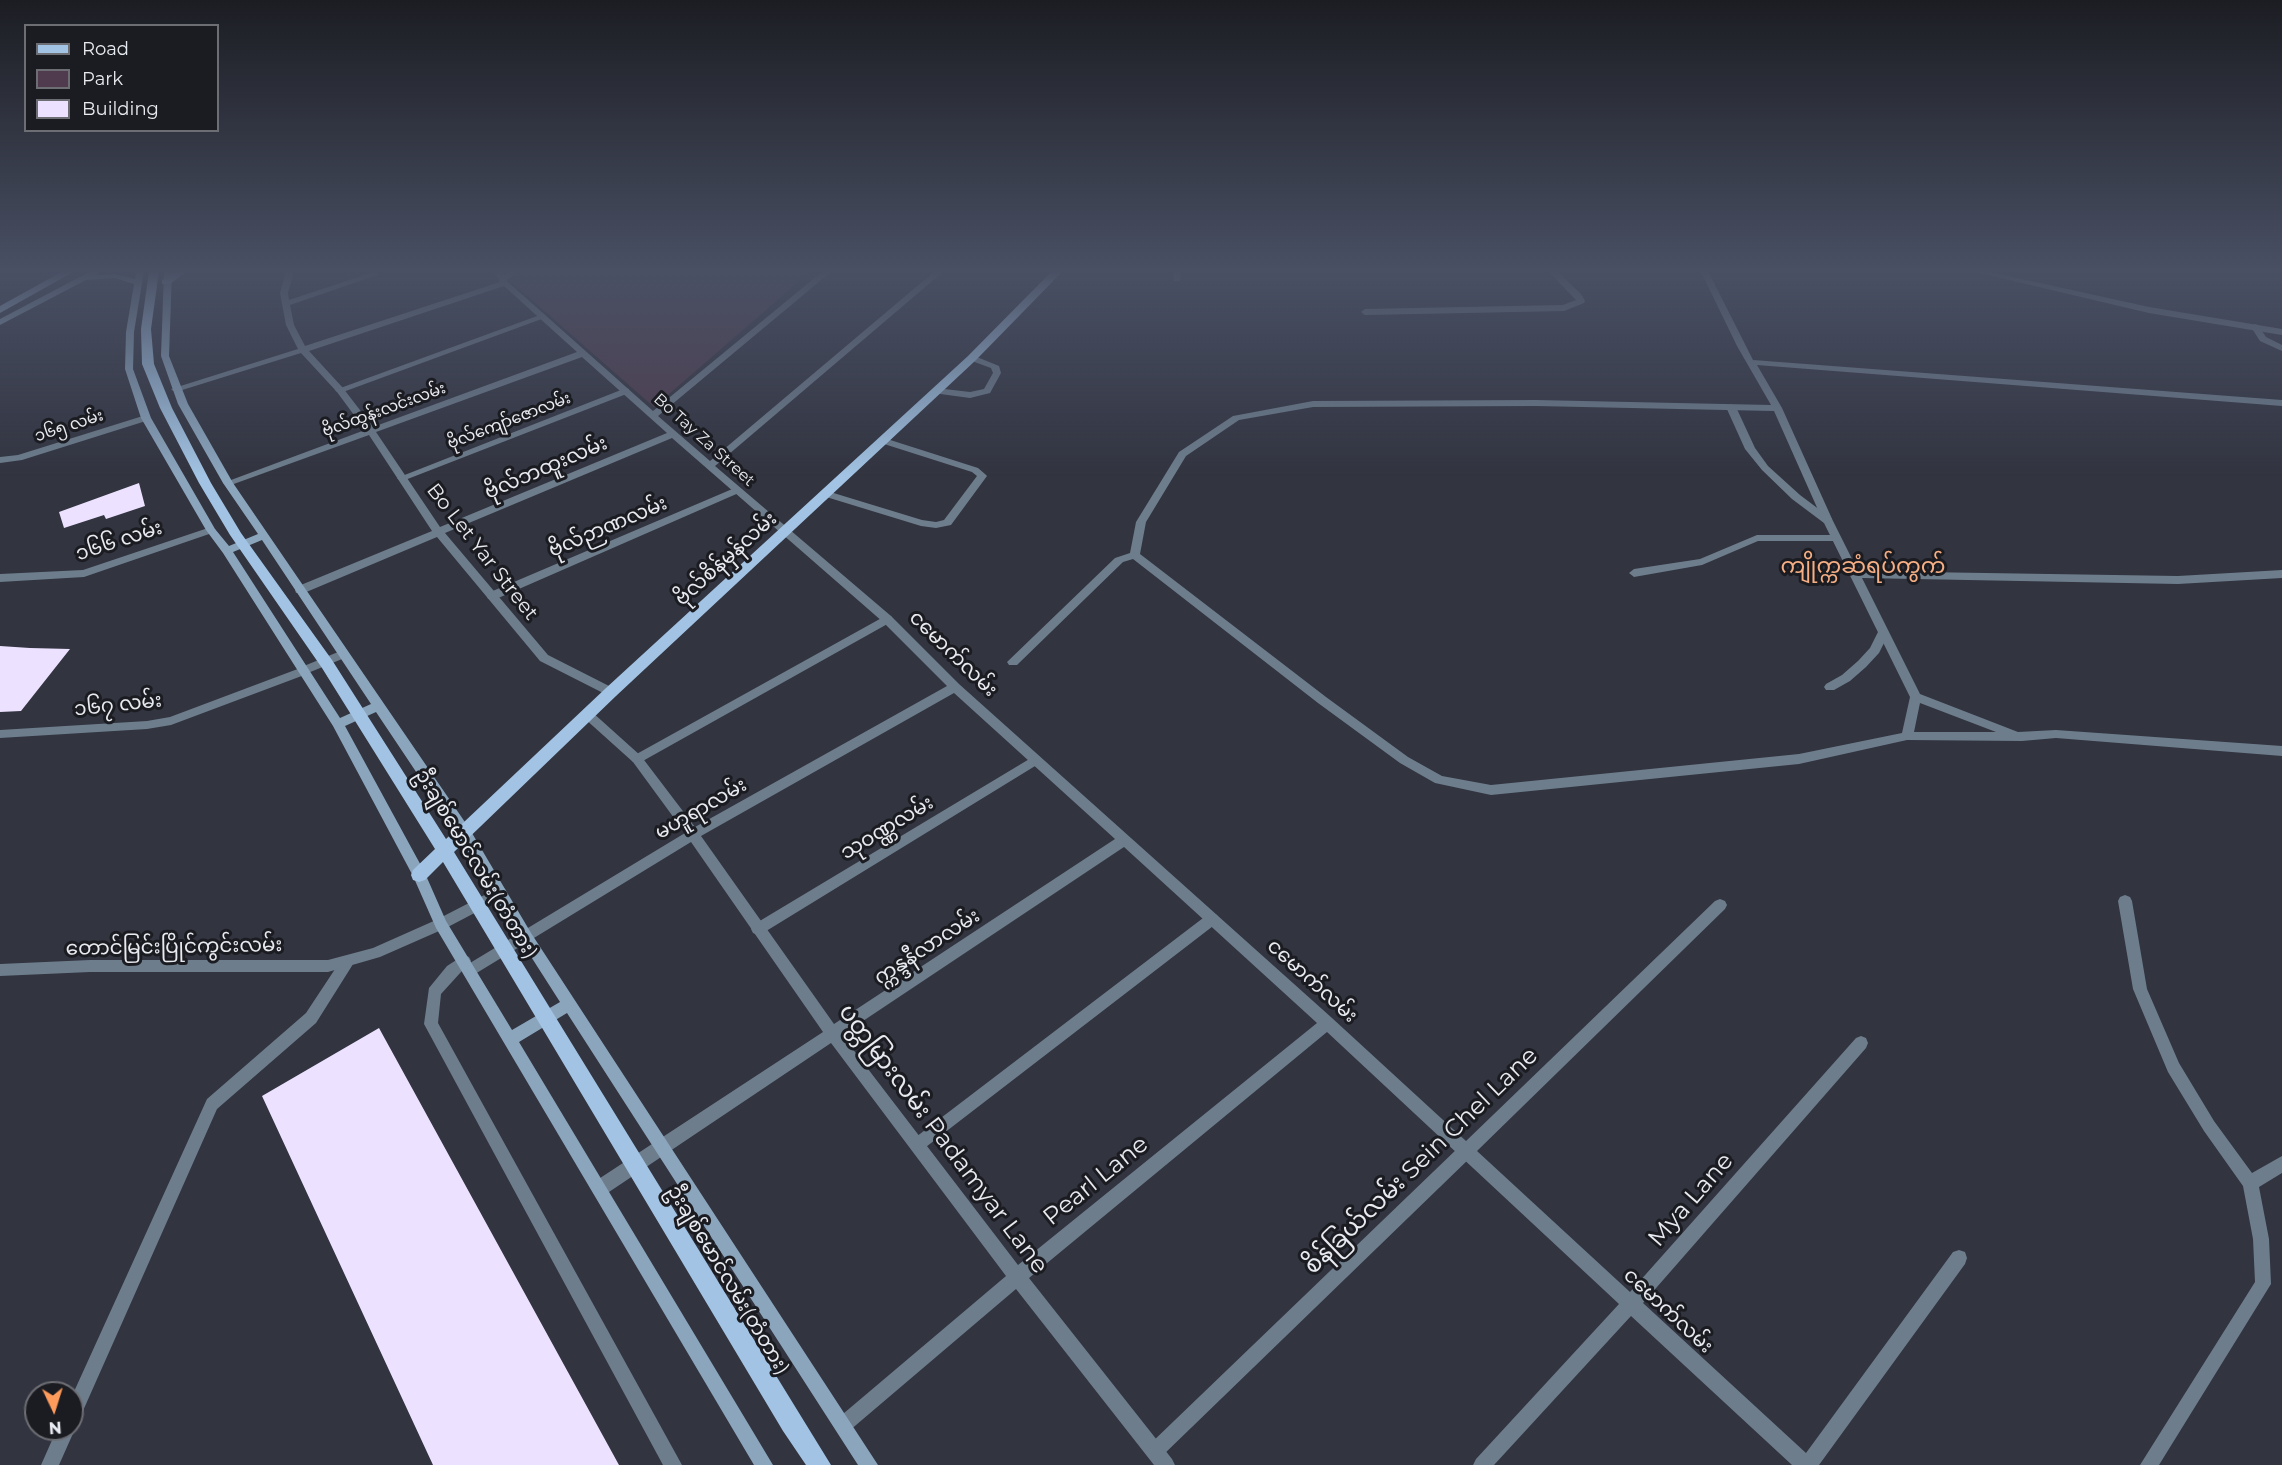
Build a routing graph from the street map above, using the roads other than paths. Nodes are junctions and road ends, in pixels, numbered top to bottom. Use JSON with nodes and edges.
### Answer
{"nodes":[{"id":1,"x":130,"y":339,"type":"edge"},
{"id":2,"x":147,"y":339,"type":"edge"},
{"id":3,"x":165,"y":339,"type":"edge"},
{"id":4,"x":297,"y":339,"type":"edge"},
{"id":5,"x":334,"y":339,"type":"edge"},
{"id":6,"x":481,"y":339,"type":"edge"},
{"id":7,"x":568,"y":339,"type":"edge"},
{"id":8,"x":745,"y":339,"type":"edge"},
{"id":9,"x":859,"y":339,"type":"edge"},
{"id":10,"x":990,"y":339,"type":"edge"},
{"id":11,"x":1740,"y":339,"type":"edge"},
{"id":12,"x":2264,"y":339,"type":"edge"},
{"id":13,"x":2282,"y":348,"type":"edge"},
{"id":14,"x":303,"y":350,"type":"junction"},
{"id":15,"x":584,"y":353,"type":"junction"},
{"id":16,"x":972,"y":358,"type":"junction"},
{"id":17,"x":1752,"y":362,"type":"junction"},
{"id":18,"x":176,"y":389,"type":"junction"},
{"id":19,"x":340,"y":390,"type":"junction"},
{"id":20,"x":626,"y":391,"type":"junction"},
{"id":21,"x":936,"y":391,"type":"junction"},
{"id":22,"x":2282,"y":403,"type":"edge"},
{"id":23,"x":1731,"y":407,"type":"junction"},
{"id":24,"x":1777,"y":408,"type":"junction"},
{"id":25,"x":653,"y":415,"type":"junction"},
{"id":26,"x":146,"y":418,"type":"junction"},
{"id":27,"x":370,"y":430,"type":"junction"},
{"id":28,"x":673,"y":434,"type":"junction"},
{"id":29,"x":884,"y":441,"type":"junction"},
{"id":30,"x":0,"y":460,"type":"edge"},
{"id":31,"x":709,"y":466,"type":"junction"},
{"id":32,"x":402,"y":478,"type":"junction"},
{"id":33,"x":228,"y":483,"type":"junction"},
{"id":34,"x":737,"y":490,"type":"junction"},
{"id":35,"x":828,"y":494,"type":"junction"},
{"id":36,"x":1828,"y":521,"type":"junction"},
{"id":37,"x":211,"y":530,"type":"junction"},
{"id":38,"x":439,"y":533,"type":"junction"},
{"id":39,"x":785,"y":533,"type":"junction"},
{"id":40,"x":263,"y":536,"type":"junction"},
{"id":41,"x":1836,"y":538,"type":"junction"},
{"id":42,"x":227,"y":551,"type":"junction"},
{"id":43,"x":1135,"y":555,"type":"junction"},
{"id":44,"x":1634,"y":573,"type":"dead end"},
{"id":45,"x":1854,"y":574,"type":"junction"},
{"id":46,"x":2282,"y":574,"type":"edge"},
{"id":47,"x":0,"y":578,"type":"edge"},
{"id":48,"x":300,"y":590,"type":"junction"},
{"id":49,"x":492,"y":596,"type":"junction"},
{"id":50,"x":886,"y":620,"type":"junction"},
{"id":51,"x":1883,"y":633,"type":"junction"},
{"id":52,"x":343,"y":654,"type":"junction"},
{"id":53,"x":1012,"y":662,"type":"dead end"},
{"id":54,"x":303,"y":671,"type":"junction"},
{"id":55,"x":955,"y":687,"type":"junction"},
{"id":56,"x":1830,"y":687,"type":"dead end"},
{"id":57,"x":611,"y":692,"type":"junction"},
{"id":58,"x":1916,"y":697,"type":"junction"},
{"id":59,"x":378,"y":706,"type":"junction"},
{"id":60,"x":588,"y":715,"type":"junction"},
{"id":61,"x":338,"y":724,"type":"junction"},
{"id":62,"x":0,"y":734,"type":"edge"},
{"id":63,"x":1907,"y":736,"type":"junction"},
{"id":64,"x":2022,"y":737,"type":"junction"},
{"id":65,"x":2282,"y":751,"type":"edge"},
{"id":66,"x":637,"y":759,"type":"junction"},
{"id":67,"x":1036,"y":760,"type":"junction"},
{"id":68,"x":464,"y":832,"type":"junction"},
{"id":69,"x":693,"y":834,"type":"junction"},
{"id":70,"x":1124,"y":840,"type":"junction"},
{"id":71,"x":419,"y":875,"type":"junction"},
{"id":72,"x":500,"y":893,"type":"junction"},
{"id":73,"x":2125,"y":901,"type":"dead end"},
{"id":74,"x":1720,"y":905,"type":"dead end"},
{"id":75,"x":1212,"y":919,"type":"junction"},
{"id":76,"x":441,"y":924,"type":"junction"},
{"id":77,"x":758,"y":929,"type":"junction"},
{"id":78,"x":526,"y":937,"type":"junction"},
{"id":79,"x":348,"y":961,"type":"junction"},
{"id":80,"x":467,"y":965,"type":"junction"},
{"id":81,"x":0,"y":970,"type":"edge"},
{"id":82,"x":569,"y":1004,"type":"junction"},
{"id":83,"x":1327,"y":1023,"type":"junction"},
{"id":84,"x":832,"y":1033,"type":"junction"},
{"id":85,"x":511,"y":1039,"type":"junction"},
{"id":86,"x":1861,"y":1043,"type":"dead end"},
{"id":87,"x":917,"y":1145,"type":"junction"},
{"id":88,"x":662,"y":1148,"type":"junction"},
{"id":89,"x":1465,"y":1152,"type":"junction"},
{"id":90,"x":2282,"y":1164,"type":"edge"},
{"id":91,"x":2250,"y":1183,"type":"junction"},
{"id":92,"x":600,"y":1188,"type":"junction"},
{"id":93,"x":1959,"y":1258,"type":"dead end"},
{"id":94,"x":1017,"y":1277,"type":"junction"},
{"id":95,"x":1630,"y":1305,"type":"junction"},
{"id":96,"x":84,"y":1389,"type":"edge"},
{"id":97,"x":843,"y":1425,"type":"junction"},
{"id":98,"x":61,"y":1441,"type":"edge"},
{"id":99,"x":1160,"y":1458,"type":"edge"},
{"id":100,"x":50,"y":1465,"type":"edge"},
{"id":101,"x":673,"y":1465,"type":"edge"},
{"id":102,"x":764,"y":1465,"type":"edge"},
{"id":103,"x":820,"y":1465,"type":"edge"},
{"id":104,"x":869,"y":1465,"type":"edge"},
{"id":105,"x":1482,"y":1465,"type":"edge"},
{"id":106,"x":1807,"y":1465,"type":"edge"},
{"id":107,"x":2149,"y":1465,"type":"edge"}],
"edges":[{"from":1,"to":26,"type":"main road"},
{"from":2,"to":103,"type":"main road","name":"ဦးချစ်မောင်လမ်း(တံတား)"},
{"from":3,"to":18,"type":"main road"},
{"from":4,"to":14,"type":"street","name":"Bo Let Yar Street"},
{"from":5,"to":14,"type":"street"},
{"from":6,"to":19,"type":"street"},
{"from":7,"to":15,"type":"street","name":"Bo Tay Za Street"},
{"from":8,"to":25,"type":"street"},
{"from":9,"to":31,"type":"street"},
{"from":10,"to":16,"type":"main road","name":"ဗိုလ်စိန်မှန်လမ်း"},
{"from":11,"to":17,"type":"street"},
{"from":12,"to":13,"type":"street"},
{"from":14,"to":18,"type":"street"},
{"from":14,"to":19,"type":"street","name":"Bo Let Yar Street"},
{"from":15,"to":20,"type":"street","name":"Bo Tay Za Street"},
{"from":15,"to":27,"type":"street","name":"ဗိုလ်ထွန်းလင်းလမ်း"},
{"from":16,"to":21,"type":"main road","name":"ဗိုလ်စိန်မှန်လမ်း"},
{"from":16,"to":21,"type":"street"},
{"from":17,"to":22,"type":"street"},
{"from":17,"to":24,"type":"street"},
{"from":18,"to":33,"type":"main road"},
{"from":19,"to":27,"type":"street","name":"Bo Let Yar Street"},
{"from":20,"to":25,"type":"street","name":"Bo Tay Za Street"},
{"from":20,"to":32,"type":"street","name":"ဗိုလ်ကျော်ဇောလမ်း"},
{"from":21,"to":29,"type":"main road","name":"ဗိုလ်စိန်မှန်လမ်း"},
{"from":23,"to":24,"type":"street"},
{"from":23,"to":36,"type":"street"},
{"from":23,"to":43,"type":"street"},
{"from":24,"to":36,"type":"street"},
{"from":25,"to":28,"type":"street","name":"Bo Tay Za Street"},
{"from":26,"to":30,"type":"street","name":"၁၆၅ လမ်း"},
{"from":26,"to":37,"type":"main road"},
{"from":27,"to":32,"type":"street","name":"Bo Let Yar Street"},
{"from":27,"to":33,"type":"street","name":"ဗိုလ်ထွန်းလင်းလမ်း"},
{"from":28,"to":31,"type":"street","name":"Bo Tay Za Street"},
{"from":28,"to":38,"type":"street","name":"ဗိုလ်ဘထူးလမ်း"},
{"from":29,"to":35,"type":"main road","name":"ဗိုလ်စိန်မှန်လမ်း"},
{"from":29,"to":35,"type":"street"},
{"from":31,"to":34,"type":"street","name":"Bo Tay Za Street"},
{"from":32,"to":38,"type":"street","name":"Bo Let Yar Street"},
{"from":33,"to":40,"type":"main road"},
{"from":34,"to":39,"type":"street","name":"Bo Tay Za Street"},
{"from":34,"to":49,"type":"street","name":"ဗိုလ်ဉာဏလမ်း"},
{"from":35,"to":39,"type":"main road","name":"ဗိုလ်စိန်မှန်လမ်း"},
{"from":36,"to":41,"type":"street"},
{"from":37,"to":42,"type":"main road"},
{"from":37,"to":47,"type":"street","name":"၁၆၆ လမ်း"},
{"from":38,"to":48,"type":"street","name":"ဗိုလ်ဘထူးလမ်း"},
{"from":38,"to":49,"type":"street","name":"Bo Let Yar Street"},
{"from":39,"to":50,"type":"street","name":"ငမောက်လမ်း"},
{"from":39,"to":57,"type":"main road","name":"ဗိုလ်စိန်မှန်လမ်း"},
{"from":40,"to":42,"type":"main road"},
{"from":40,"to":48,"type":"main road"},
{"from":41,"to":44,"type":"street"},
{"from":41,"to":45,"type":"street"},
{"from":42,"to":54,"type":"main road"},
{"from":43,"to":53,"type":"street"},
{"from":43,"to":63,"type":"street"},
{"from":45,"to":46,"type":"street"},
{"from":45,"to":51,"type":"street"},
{"from":48,"to":52,"type":"main road"},
{"from":49,"to":57,"type":"street","name":"Bo Let Yar Street"},
{"from":50,"to":55,"type":"street","name":"ငမောက်လမ်း"},
{"from":50,"to":66,"type":"street"},
{"from":51,"to":56,"type":"street"},
{"from":51,"to":58,"type":"street"},
{"from":52,"to":54,"type":"street","name":"၁၆၇ လမ်း"},
{"from":52,"to":59,"type":"main road"},
{"from":54,"to":61,"type":"main road"},
{"from":54,"to":62,"type":"street","name":"၁၆၇ လမ်း"},
{"from":55,"to":67,"type":"street","name":"ငမောက်လမ်း"},
{"from":55,"to":69,"type":"street","name":"မဟူရာလမ်း"},
{"from":57,"to":60,"type":"main road","name":"ဗိုလ်စိန်မှန်လမ်း"},
{"from":58,"to":63,"type":"street"},
{"from":58,"to":64,"type":"street"},
{"from":59,"to":61,"type":"main road"},
{"from":59,"to":68,"type":"main road"},
{"from":60,"to":66,"type":"street","name":"ပတ္တမြားလမ်း Padamyar Lane"},
{"from":60,"to":68,"type":"main road","name":"ဗိုလ်စိန်မှန်လမ်း"},
{"from":61,"to":71,"type":"main road"},
{"from":63,"to":64,"type":"street"},
{"from":64,"to":65,"type":"street"},
{"from":66,"to":69,"type":"street","name":"ပတ္တမြားလမ်း Padamyar Lane"},
{"from":67,"to":70,"type":"street","name":"ငမောက်လမ်း"},
{"from":67,"to":77,"type":"street","name":"သုဝဏ္ဏလမ်း"},
{"from":68,"to":71,"type":"main road","name":"ဗိုလ်စိန်မှန်လမ်း"},
{"from":68,"to":72,"type":"main road"},
{"from":69,"to":77,"type":"street","name":"ပတ္တမြားလမ်း Padamyar Lane"},
{"from":69,"to":78,"type":"street","name":"မဟူရာလမ်း"},
{"from":70,"to":75,"type":"street","name":"ငမောက်လမ်း"},
{"from":70,"to":84,"type":"street","name":"က္ကန္ဒနီလာလမ်း"},
{"from":71,"to":76,"type":"main road"},
{"from":72,"to":76,"type":"street","name":"တောင်မြင်းပြိုင်ကွင်းလမ်း"},
{"from":72,"to":78,"type":"main road"},
{"from":73,"to":91,"type":"street"},
{"from":74,"to":89,"type":"street","name":"စိန်ခြယ်လမ်း Sein Chel Lane"},
{"from":75,"to":83,"type":"street","name":"ငမောက်လမ်း"},
{"from":75,"to":87,"type":"street"},
{"from":76,"to":79,"type":"street","name":"တောင်မြင်းပြိုင်ကွင်းလမ်း"},
{"from":76,"to":80,"type":"main road"},
{"from":77,"to":84,"type":"street","name":"ပတ္တမြားလမ်း Padamyar Lane"},
{"from":78,"to":80,"type":"street","name":"မဟူရာလမ်း"},
{"from":78,"to":82,"type":"main road"},
{"from":79,"to":81,"type":"street","name":"တောင်မြင်းပြိုင်ကွင်းလမ်း"},
{"from":79,"to":96,"type":"street"},
{"from":80,"to":85,"type":"main road"},
{"from":80,"to":101,"type":"street","name":"မဟူရာလမ်း"},
{"from":82,"to":85,"type":"main road"},
{"from":82,"to":88,"type":"main road"},
{"from":83,"to":89,"type":"street","name":"ငမောက်လမ်း"},
{"from":83,"to":94,"type":"street","name":"Pearl Lane"},
{"from":84,"to":87,"type":"street","name":"ပတ္တမြားလမ်း Padamyar Lane"},
{"from":84,"to":88,"type":"street","name":"က္ကန္ဒနီလာလမ်း"},
{"from":85,"to":92,"type":"main road"},
{"from":86,"to":95,"type":"street","name":"Mya Lane"},
{"from":87,"to":94,"type":"street","name":"ပတ္တမြားလမ်း Padamyar Lane"},
{"from":88,"to":92,"type":"street","name":"က္ကန္ဒနီလာလမ်း"},
{"from":88,"to":97,"type":"main road"},
{"from":89,"to":95,"type":"street","name":"ငမောက်လမ်း"},
{"from":89,"to":99,"type":"street","name":"စိန်ခြယ်လမ်း Sein Chel Lane"},
{"from":90,"to":91,"type":"street"},
{"from":91,"to":107,"type":"street"},
{"from":92,"to":102,"type":"main road"},
{"from":93,"to":106,"type":"street"},
{"from":94,"to":97,"type":"street","name":"Pearl Lane"},
{"from":94,"to":99,"type":"street","name":"ပတ္တမြားလမ်း Padamyar Lane"},
{"from":95,"to":105,"type":"street","name":"Mya Lane"},
{"from":95,"to":106,"type":"street","name":"ငမောက်လမ်း"},
{"from":97,"to":104,"type":"main road"},
{"from":98,"to":100,"type":"street"}]}
